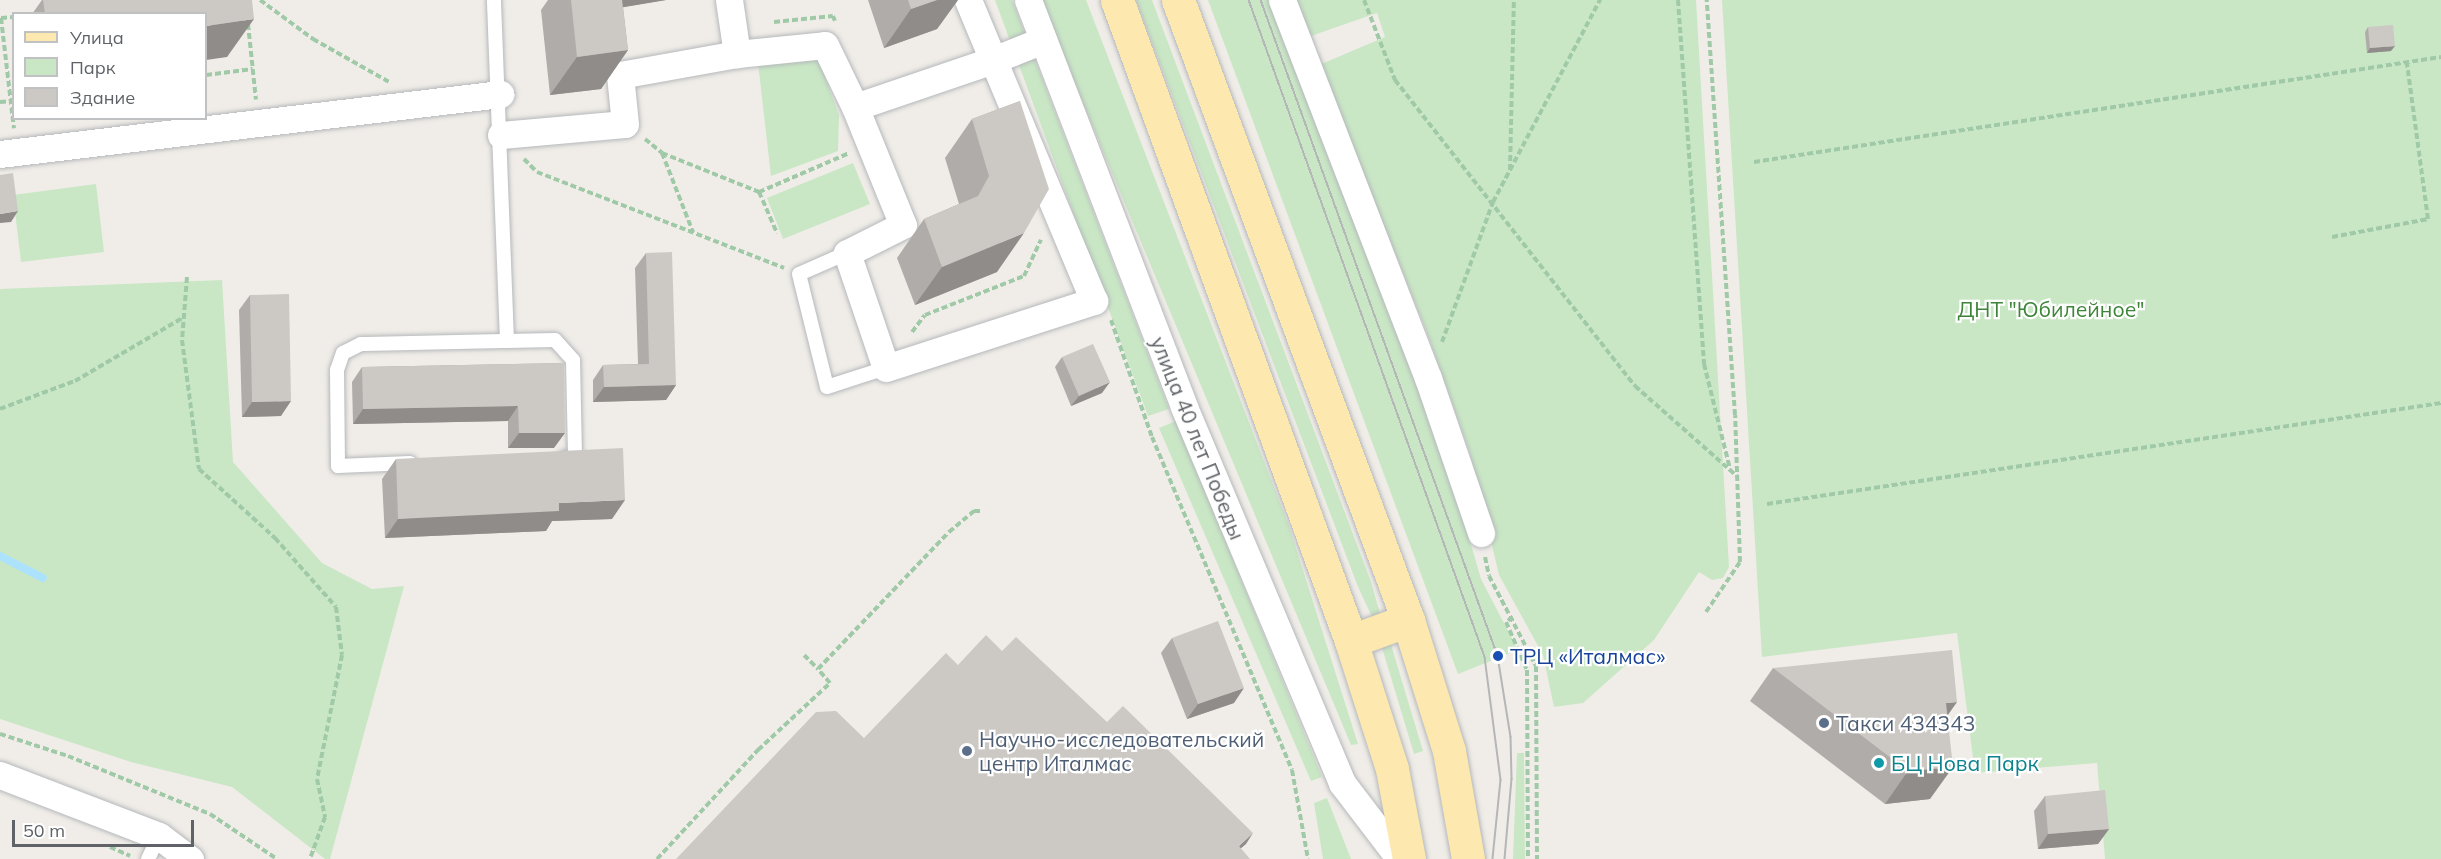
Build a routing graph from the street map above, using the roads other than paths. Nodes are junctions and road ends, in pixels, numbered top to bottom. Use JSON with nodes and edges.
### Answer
{"nodes":[{"id":1,"x":494,"y":0,"type":"edge"},
{"id":2,"x":729,"y":0,"type":"edge"},
{"id":3,"x":968,"y":0,"type":"edge"},
{"id":4,"x":1028,"y":0,"type":"edge"},
{"id":5,"x":1117,"y":0,"type":"edge"},
{"id":6,"x":1178,"y":0,"type":"edge"},
{"id":7,"x":1282,"y":0,"type":"edge"},
{"id":8,"x":1043,"y":40,"type":"junction"},
{"id":9,"x":737,"y":54,"type":"junction"},
{"id":10,"x":993,"y":60,"type":"junction"},
{"id":11,"x":500,"y":94,"type":"junction"},
{"id":12,"x":855,"y":107,"type":"junction"},
{"id":13,"x":501,"y":135,"type":"junction"},
{"id":14,"x":7,"y":145,"type":"edge"},
{"id":15,"x":847,"y":253,"type":"junction"},
{"id":16,"x":507,"y":341,"type":"junction"},
{"id":17,"x":886,"y":368,"type":"junction"},
{"id":18,"x":551,"y":459,"type":"edge"},
{"id":19,"x":421,"y":463,"type":"edge"},
{"id":20,"x":1480,"y":532,"type":"road end"},
{"id":21,"x":1408,"y":620,"type":"junction"},
{"id":22,"x":1351,"y":641,"type":"junction"},
{"id":23,"x":0,"y":775,"type":"edge"},
{"id":24,"x":154,"y":848,"type":"edge"},
{"id":25,"x":190,"y":859,"type":"edge"},
{"id":26,"x":1400,"y":859,"type":"edge"},
{"id":27,"x":1409,"y":859,"type":"edge"},
{"id":28,"x":1468,"y":859,"type":"edge"}],
"edges":[{"from":1,"to":11,"type":"lane"},
{"from":2,"to":9,"type":"street"},
{"from":3,"to":10,"type":"street"},
{"from":4,"to":8,"type":"street","name":"улица 40 лет Победы"},
{"from":5,"to":22,"type":"main road"},
{"from":6,"to":21,"type":"main road"},
{"from":7,"to":20,"type":"street"},
{"from":8,"to":10,"type":"street"},
{"from":8,"to":26,"type":"street","name":"улица 40 лет Победы"},
{"from":9,"to":12,"type":"street"},
{"from":9,"to":13,"type":"street"},
{"from":10,"to":12,"type":"street"},
{"from":10,"to":17,"type":"street"},
{"from":11,"to":13,"type":"lane"},
{"from":11,"to":14,"type":"street"},
{"from":12,"to":15,"type":"street"},
{"from":13,"to":16,"type":"lane"},
{"from":15,"to":17,"type":"street"},
{"from":15,"to":17,"type":"lane"},
{"from":16,"to":18,"type":"lane"},
{"from":16,"to":19,"type":"lane"},
{"from":21,"to":22,"type":"main road"},
{"from":21,"to":28,"type":"main road"},
{"from":22,"to":27,"type":"main road"},
{"from":23,"to":24,"type":"street"},
{"from":24,"to":25,"type":"street"}]}
